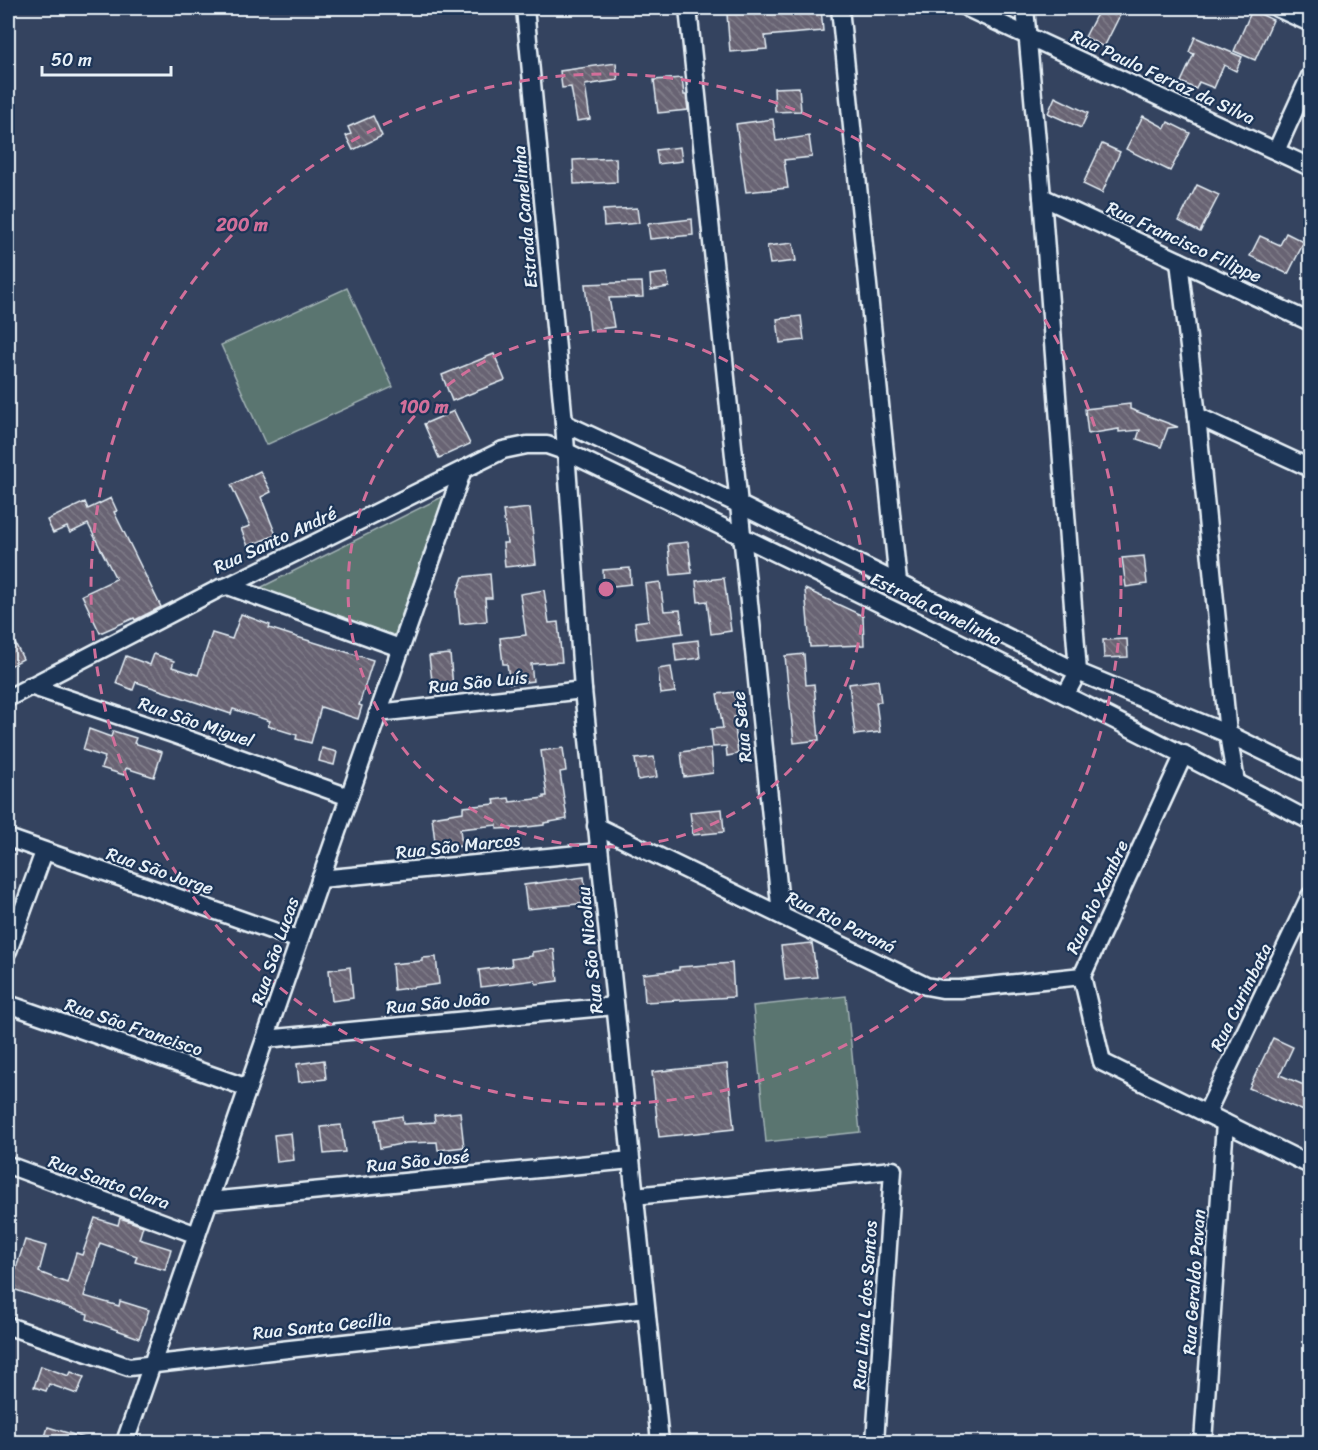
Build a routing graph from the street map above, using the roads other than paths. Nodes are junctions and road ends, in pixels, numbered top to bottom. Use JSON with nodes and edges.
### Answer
{"nodes":[{"id":1,"x":525,"y":8,"type":"edge"},
{"id":2,"x":688,"y":8,"type":"edge"},
{"id":3,"x":840,"y":8,"type":"edge"},
{"id":4,"x":967,"y":8,"type":"edge"},
{"id":5,"x":1024,"y":8,"type":"edge"},
{"id":6,"x":1277,"y":8,"type":"edge"},
{"id":7,"x":1311,"y":23,"type":"edge"},
{"id":8,"x":1027,"y":35,"type":"junction"},
{"id":9,"x":1311,"y":76,"type":"edge"},
{"id":10,"x":1276,"y":151,"type":"junction"},
{"id":11,"x":1311,"y":167,"type":"edge"},
{"id":12,"x":1042,"y":197,"type":"junction"},
{"id":13,"x":1179,"y":261,"type":"junction"},
{"id":14,"x":1311,"y":322,"type":"edge"},
{"id":15,"x":1197,"y":416,"type":"junction"},
{"id":16,"x":564,"y":423,"type":"junction"},
{"id":17,"x":567,"y":452,"type":"junction"},
{"id":18,"x":1311,"y":468,"type":"edge"},
{"id":19,"x":462,"y":472,"type":"junction"},
{"id":20,"x":740,"y":505,"type":"junction"},
{"id":21,"x":741,"y":536,"type":"junction"},
{"id":22,"x":898,"y":582,"type":"junction"},
{"id":23,"x":228,"y":586,"type":"junction"},
{"id":24,"x":400,"y":648,"type":"junction"},
{"id":25,"x":1078,"y":672,"type":"junction"},
{"id":26,"x":30,"y":686,"type":"junction"},
{"id":27,"x":583,"y":690,"type":"junction"},
{"id":28,"x":1066,"y":694,"type":"junction"},
{"id":29,"x":8,"y":698,"type":"edge"},
{"id":30,"x":378,"y":713,"type":"junction"},
{"id":31,"x":1228,"y":734,"type":"junction"},
{"id":32,"x":1184,"y":754,"type":"junction"},
{"id":33,"x":1311,"y":774,"type":"edge"},
{"id":34,"x":1236,"y":782,"type":"junction"},
{"id":35,"x":349,"y":797,"type":"junction"},
{"id":36,"x":1311,"y":821,"type":"edge"},
{"id":37,"x":596,"y":826,"type":"junction"},
{"id":38,"x":8,"y":838,"type":"edge"},
{"id":39,"x":44,"y":852,"type":"junction"},
{"id":40,"x":599,"y":852,"type":"junction"},
{"id":41,"x":320,"y":879,"type":"junction"},
{"id":42,"x":1311,"y":896,"type":"edge"},
{"id":43,"x":781,"y":914,"type":"junction"},
{"id":44,"x":299,"y":940,"type":"junction"},
{"id":45,"x":8,"y":951,"type":"edge"},
{"id":46,"x":1082,"y":976,"type":"junction"},
{"id":47,"x":8,"y":1004,"type":"edge"},
{"id":48,"x":615,"y":1006,"type":"junction"},
{"id":49,"x":265,"y":1039,"type":"junction"},
{"id":50,"x":248,"y":1088,"type":"junction"},
{"id":51,"x":1206,"y":1114,"type":"junction"},
{"id":52,"x":1224,"y":1124,"type":"junction"},
{"id":53,"x":631,"y":1160,"type":"junction"},
{"id":54,"x":8,"y":1165,"type":"edge"},
{"id":55,"x":1311,"y":1165,"type":"edge"},
{"id":56,"x":634,"y":1196,"type":"junction"},
{"id":57,"x":208,"y":1201,"type":"junction"},
{"id":58,"x":197,"y":1235,"type":"junction"},
{"id":59,"x":646,"y":1309,"type":"junction"},
{"id":60,"x":8,"y":1326,"type":"edge"},
{"id":61,"x":150,"y":1365,"type":"junction"},
{"id":62,"x":125,"y":1443,"type":"edge"},
{"id":63,"x":660,"y":1443,"type":"edge"},
{"id":64,"x":875,"y":1443,"type":"edge"},
{"id":65,"x":1203,"y":1443,"type":"edge"}],
"edges":[{"from":1,"to":16,"type":"street","name":"Estrada Canelinha"},
{"from":2,"to":20,"type":"street","name":"Rua Sete"},
{"from":3,"to":22,"type":"street"},
{"from":4,"to":8,"type":"street","name":"Rua Paulo Ferraz da Silva"},
{"from":5,"to":8,"type":"street"},
{"from":6,"to":7,"type":"street"},
{"from":8,"to":10,"type":"street","name":"Rua Paulo Ferraz da Silva"},
{"from":8,"to":12,"type":"street"},
{"from":9,"to":10,"type":"street"},
{"from":10,"to":11,"type":"street","name":"Rua Paulo Ferraz da Silva"},
{"from":12,"to":13,"type":"street","name":"Rua Francisco Filippe"},
{"from":12,"to":25,"type":"street"},
{"from":13,"to":14,"type":"street","name":"Rua Francisco Filippe"},
{"from":13,"to":15,"type":"street"},
{"from":15,"to":18,"type":"street"},
{"from":15,"to":31,"type":"street"},
{"from":16,"to":17,"type":"street","name":"Estrada Canelinha"},
{"from":16,"to":20,"type":"street","name":"Estrada Canelinha"},
{"from":17,"to":19,"type":"street","name":"Rua Santo André"},
{"from":17,"to":21,"type":"street","name":"Estrada Canelinha"},
{"from":17,"to":27,"type":"street","name":"Rua São Nicolau"},
{"from":19,"to":23,"type":"street","name":"Rua Santo André"},
{"from":19,"to":24,"type":"street","name":"Rua São Lucas"},
{"from":20,"to":21,"type":"street","name":"Rua Sete"},
{"from":20,"to":22,"type":"street","name":"Estrada Canelinha"},
{"from":21,"to":28,"type":"street","name":"Estrada Canelinha"},
{"from":21,"to":43,"type":"street","name":"Rua Sete"},
{"from":22,"to":25,"type":"street","name":"Estrada Canelinha"},
{"from":23,"to":24,"type":"street"},
{"from":23,"to":26,"type":"street","name":"Rua Santo André"},
{"from":24,"to":30,"type":"street","name":"Rua São Lucas"},
{"from":25,"to":28,"type":"street"},
{"from":25,"to":31,"type":"street","name":"Estrada Canelinha"},
{"from":26,"to":29,"type":"street","name":"Rua Santo André"},
{"from":26,"to":35,"type":"street","name":"Rua São Miguel"},
{"from":27,"to":30,"type":"street","name":"Rua São Luís"},
{"from":27,"to":37,"type":"street","name":"Rua São Nicolau"},
{"from":28,"to":32,"type":"street","name":"Estrada Canelinha"},
{"from":30,"to":35,"type":"street","name":"Rua São Lucas"},
{"from":31,"to":33,"type":"street","name":"Estrada Canelinha"},
{"from":31,"to":34,"type":"street"},
{"from":32,"to":34,"type":"street","name":"Estrada Canelinha"},
{"from":32,"to":46,"type":"street","name":"Rua Rio Xambre"},
{"from":34,"to":36,"type":"street","name":"Estrada Canelinha"},
{"from":35,"to":41,"type":"street","name":"Rua São Lucas"},
{"from":37,"to":40,"type":"street","name":"Rua São Nicolau"},
{"from":37,"to":43,"type":"street","name":"Rua Rio Paraná"},
{"from":38,"to":39,"type":"street","name":"Rua São Jorge"},
{"from":39,"to":44,"type":"street","name":"Rua São Jorge"},
{"from":39,"to":45,"type":"street"},
{"from":40,"to":41,"type":"street","name":"Rua São Marcos"},
{"from":40,"to":48,"type":"street","name":"Rua São Nicolau"},
{"from":41,"to":44,"type":"street","name":"Rua São Lucas"},
{"from":42,"to":51,"type":"street","name":"Rua Curimbata"},
{"from":43,"to":46,"type":"street","name":"Rua Rio Paraná"},
{"from":44,"to":49,"type":"street","name":"Rua São Lucas"},
{"from":46,"to":51,"type":"street","name":"Rua Rio Xambre"},
{"from":47,"to":50,"type":"street","name":"Rua São Francisco"},
{"from":48,"to":49,"type":"street","name":"Rua São João"},
{"from":48,"to":53,"type":"street","name":"Rua São Nicolau"},
{"from":49,"to":50,"type":"street","name":"Rua São Lucas"},
{"from":50,"to":57,"type":"street","name":"Rua São Lucas"},
{"from":51,"to":52,"type":"street"},
{"from":52,"to":55,"type":"street"},
{"from":52,"to":65,"type":"street","name":"Rua Geraldo Pavan"},
{"from":53,"to":56,"type":"street","name":"Rua São Nicolau"},
{"from":53,"to":57,"type":"street","name":"Rua São José"},
{"from":54,"to":58,"type":"street","name":"Rua Santa Clara"},
{"from":56,"to":59,"type":"street","name":"Rua São Nicolau"},
{"from":56,"to":64,"type":"street","name":"Rua Lina L dos Santos"},
{"from":57,"to":58,"type":"street","name":"Rua São Lucas"},
{"from":58,"to":61,"type":"street","name":"Rua São Lucas"},
{"from":59,"to":61,"type":"street","name":"Rua Santa Cecília"},
{"from":59,"to":63,"type":"street","name":"Rua São Nicolau"},
{"from":60,"to":61,"type":"street","name":"Rua Santa Cecília"},
{"from":61,"to":62,"type":"street","name":"Rua São Lucas"}]}
